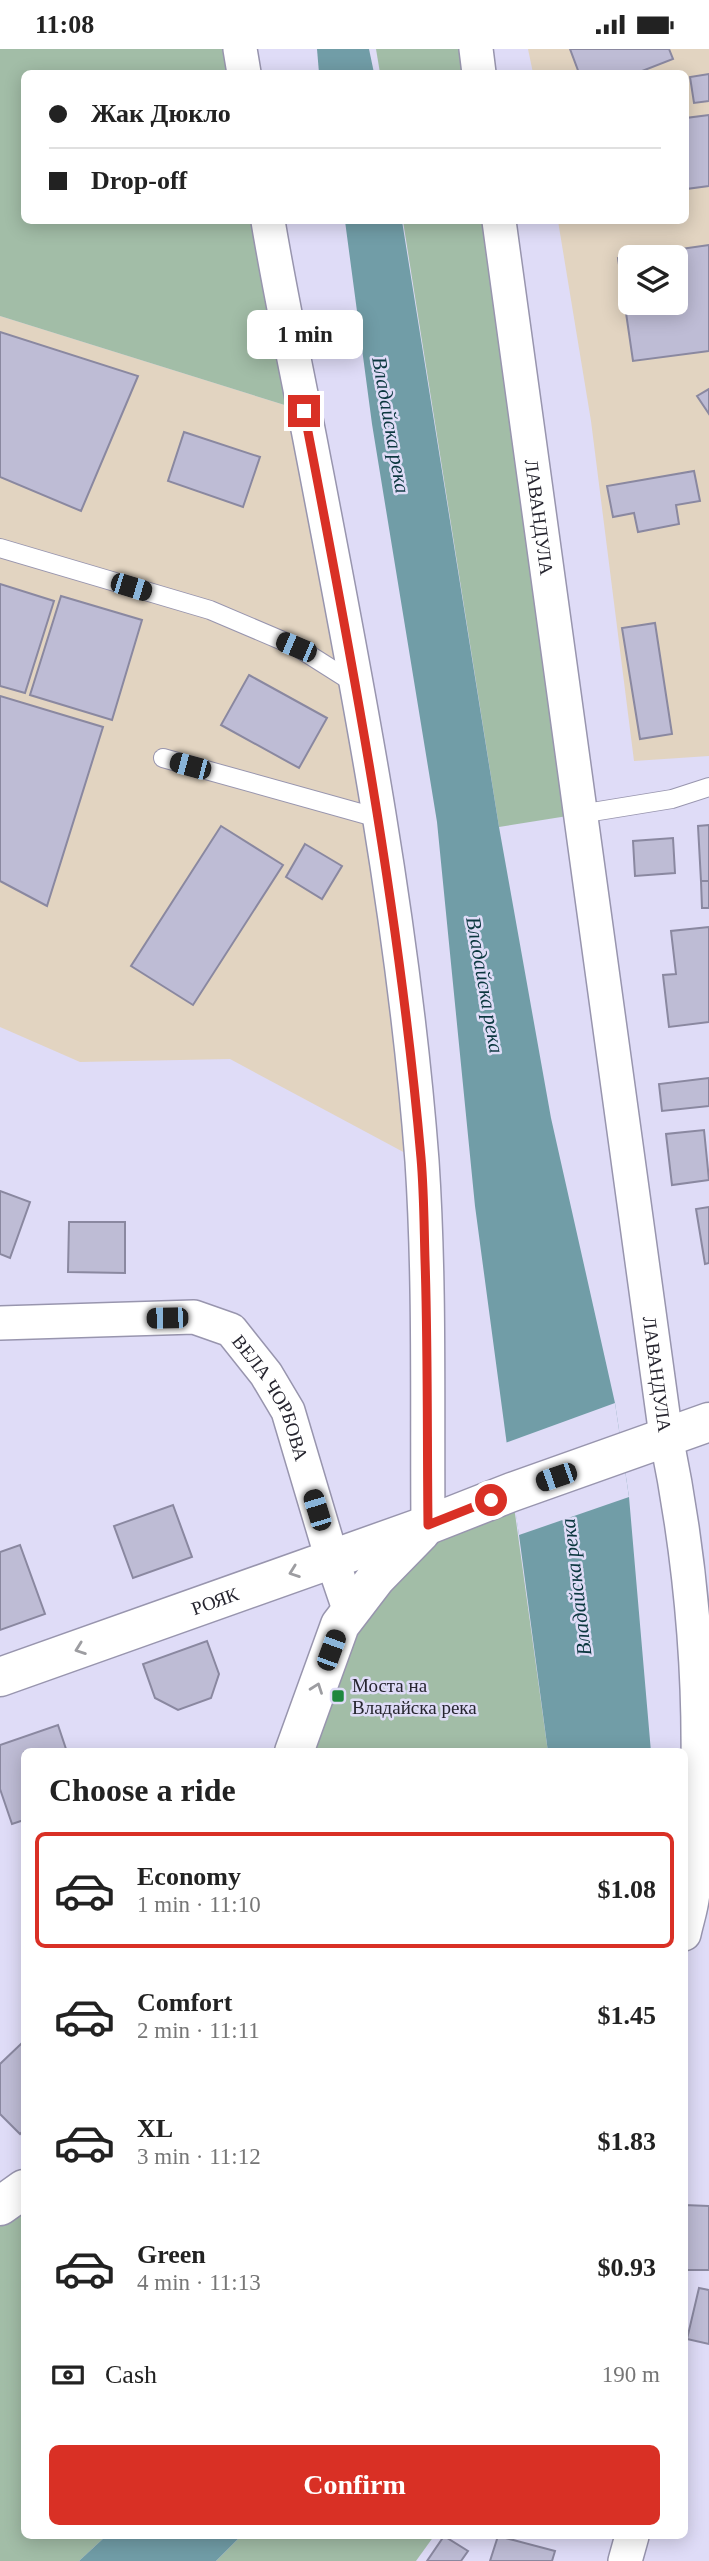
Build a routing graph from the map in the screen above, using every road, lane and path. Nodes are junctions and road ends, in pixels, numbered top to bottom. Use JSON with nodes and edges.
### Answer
{"nodes":[{"id":1,"x":240,"y":49,"type":"edge"},
{"id":2,"x":476,"y":49,"type":"edge"},
{"id":3,"x":244,"y":70,"type":"edge"},
{"id":4,"x":479,"y":70,"type":"edge"},
{"id":5,"x":268,"y":224,"type":"edge"},
{"id":6,"x":499,"y":224,"type":"edge"},
{"id":7,"x":0,"y":548,"type":"edge"},
{"id":8,"x":357,"y":685,"type":"junction"},
{"id":9,"x":163,"y":758,"type":"dead end"},
{"id":10,"x":709,"y":787,"type":"edge"},
{"id":11,"x":580,"y":814,"type":"junction"},
{"id":12,"x":378,"y":818,"type":"junction"},
{"id":13,"x":0,"y":1323,"type":"edge"},
{"id":14,"x":709,"y":1422,"type":"edge"},
{"id":15,"x":666,"y":1436,"type":"junction"},
{"id":16,"x":428,"y":1525,"type":"junction"},
{"id":17,"x":332,"y":1559,"type":"junction"},
{"id":18,"x":350,"y":1612,"type":"junction"},
{"id":19,"x":0,"y":1677,"type":"edge"},
{"id":20,"x":295,"y":1748,"type":"edge"},
{"id":21,"x":688,"y":1916,"type":"edge"},
{"id":22,"x":21,"y":2191,"type":"edge"},
{"id":23,"x":0,"y":2206,"type":"edge"},
{"id":24,"x":631,"y":2539,"type":"edge"},
{"id":25,"x":625,"y":2561,"type":"edge"}],
"edges":[{"from":1,"to":3,"type":"street"},
{"from":2,"to":4,"type":"street"},
{"from":5,"to":8,"type":"street"},
{"from":6,"to":11,"type":"street","name":"ЛАВАНДУЛА"},
{"from":7,"to":8,"type":"lane"},
{"from":8,"to":12,"type":"street"},
{"from":9,"to":12,"type":"lane"},
{"from":10,"to":11,"type":"lane"},
{"from":11,"to":15,"type":"street","name":"ЛАВАНДУЛА"},
{"from":12,"to":16,"type":"street"},
{"from":13,"to":17,"type":"street","name":"ВЕЛА ЧОРБОВА"},
{"from":14,"to":15,"type":"street","name":"РОЯК"},
{"from":15,"to":16,"type":"street","name":"РОЯК"},
{"from":15,"to":21,"type":"street","name":"ЛАВАНДУЛА"},
{"from":16,"to":17,"type":"street","name":"РОЯК"},
{"from":16,"to":18,"type":"street"},
{"from":17,"to":18,"type":"street","name":"ВЕЛА ЧОРБОВА"},
{"from":17,"to":19,"type":"street","name":"РОЯК","one_way":true},
{"from":20,"to":18,"type":"street","one_way":true},
{"from":22,"to":23,"type":"street"},
{"from":24,"to":25,"type":"street"}]}
